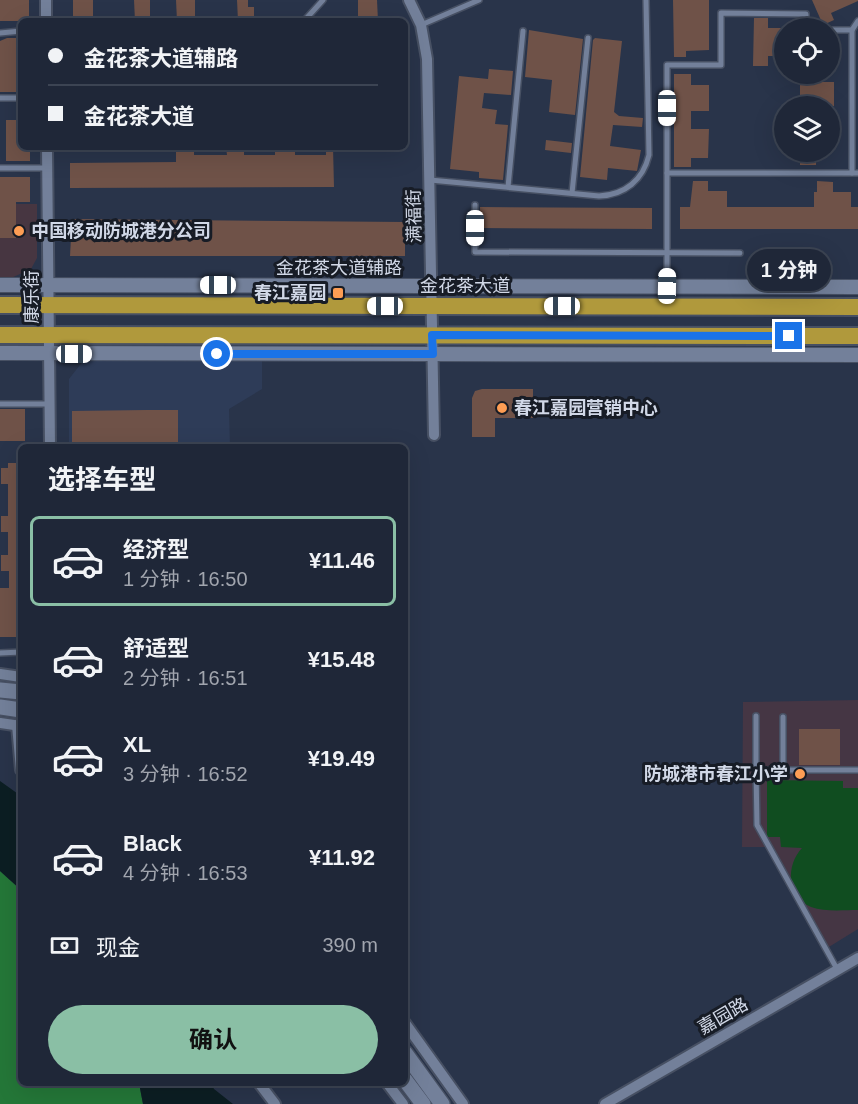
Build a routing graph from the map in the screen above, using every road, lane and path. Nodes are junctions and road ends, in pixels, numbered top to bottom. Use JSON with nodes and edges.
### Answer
{"nodes":[{"id":1,"x":46,"y":0,"type":"edge"},
{"id":2,"x":324,"y":0,"type":"edge"},
{"id":3,"x":409,"y":0,"type":"edge"},
{"id":4,"x":479,"y":0,"type":"edge"},
{"id":5,"x":646,"y":0,"type":"edge"},
{"id":6,"x":46,"y":18,"type":"edge"},
{"id":7,"x":307,"y":18,"type":"edge"},
{"id":8,"x":806,"y":18,"type":"edge"},
{"id":9,"x":858,"y":21,"type":"edge"},
{"id":10,"x":421,"y":25,"type":"junction"},
{"id":11,"x":840,"y":30,"type":"edge"},
{"id":12,"x":852,"y":30,"type":"junction"},
{"id":13,"x":18,"y":31,"type":"edge"},
{"id":14,"x":523,"y":31,"type":"dead end"},
{"id":15,"x":0,"y":33,"type":"edge"},
{"id":16,"x":588,"y":38,"type":"dead end"},
{"id":17,"x":0,"y":98,"type":"edge"},
{"id":18,"x":18,"y":98,"type":"edge"},
{"id":19,"x":47,"y":150,"type":"edge"},
{"id":20,"x":0,"y":168,"type":"edge"},
{"id":21,"x":47,"y":168,"type":"junction"},
{"id":22,"x":667,"y":173,"type":"junction"},
{"id":23,"x":855,"y":173,"type":"edge"},
{"id":24,"x":430,"y":180,"type":"junction"},
{"id":25,"x":508,"y":187,"type":"junction"},
{"id":26,"x":572,"y":193,"type":"junction"},
{"id":27,"x":475,"y":204,"type":"dead end"},
{"id":28,"x":667,"y":253,"type":"junction"},
{"id":29,"x":740,"y":253,"type":"dead end"},
{"id":30,"x":0,"y":285,"type":"edge"},
{"id":31,"x":48,"y":285,"type":"junction"},
{"id":32,"x":432,"y":286,"type":"junction"},
{"id":33,"x":667,"y":286,"type":"junction"},
{"id":34,"x":858,"y":287,"type":"edge"},
{"id":35,"x":0,"y":305,"type":"edge"},
{"id":36,"x":49,"y":305,"type":"junction"},
{"id":37,"x":432,"y":306,"type":"junction"},
{"id":38,"x":858,"y":307,"type":"edge"},
{"id":39,"x":0,"y":334,"type":"edge"},
{"id":40,"x":49,"y":335,"type":"junction"},
{"id":41,"x":432,"y":335,"type":"junction"},
{"id":42,"x":858,"y":336,"type":"edge"},
{"id":43,"x":0,"y":353,"type":"edge"},
{"id":44,"x":49,"y":354,"type":"junction"},
{"id":45,"x":433,"y":354,"type":"junction"},
{"id":46,"x":858,"y":355,"type":"edge"},
{"id":47,"x":0,"y":404,"type":"edge"},
{"id":48,"x":49,"y":404,"type":"junction"},
{"id":49,"x":434,"y":435,"type":"dead end"},
{"id":50,"x":50,"y":444,"type":"edge"},
{"id":51,"x":18,"y":652,"type":"edge"},
{"id":52,"x":0,"y":653,"type":"edge"},
{"id":53,"x":0,"y":674,"type":"edge"},
{"id":54,"x":18,"y":677,"type":"edge"},
{"id":55,"x":0,"y":690,"type":"edge"},
{"id":56,"x":18,"y":692,"type":"edge"},
{"id":57,"x":0,"y":707,"type":"edge"},
{"id":58,"x":18,"y":710,"type":"edge"},
{"id":59,"x":756,"y":716,"type":"dead end"},
{"id":60,"x":783,"y":717,"type":"dead end"},
{"id":61,"x":0,"y":723,"type":"edge"},
{"id":62,"x":18,"y":726,"type":"edge"},
{"id":63,"x":756,"y":770,"type":"junction"},
{"id":64,"x":783,"y":770,"type":"junction"},
{"id":65,"x":858,"y":770,"type":"edge"},
{"id":66,"x":858,"y":958,"type":"edge"},
{"id":67,"x":837,"y":969,"type":"junction"},
{"id":68,"x":408,"y":1027,"type":"edge"},
{"id":69,"x":408,"y":1057,"type":"edge"},
{"id":70,"x":408,"y":1084,"type":"edge"},
{"id":71,"x":262,"y":1086,"type":"edge"},
{"id":72,"x":389,"y":1086,"type":"edge"},
{"id":73,"x":275,"y":1104,"type":"edge"},
{"id":74,"x":403,"y":1104,"type":"edge"},
{"id":75,"x":423,"y":1104,"type":"edge"},
{"id":76,"x":442,"y":1104,"type":"edge"},
{"id":77,"x":463,"y":1104,"type":"edge"},
{"id":78,"x":605,"y":1104,"type":"edge"}],
"edges":[{"from":1,"to":6,"type":"street"},
{"from":2,"to":7,"type":"lane"},
{"from":3,"to":10,"type":"street","name":"满福街"},
{"from":4,"to":10,"type":"lane"},
{"from":5,"to":26,"type":"lane"},
{"from":8,"to":22,"type":"lane"},
{"from":9,"to":12,"type":"lane"},
{"from":10,"to":24,"type":"street","name":"满福街"},
{"from":11,"to":12,"type":"lane"},
{"from":12,"to":23,"type":"lane"},
{"from":13,"to":15,"type":"lane"},
{"from":14,"to":25,"type":"lane"},
{"from":16,"to":26,"type":"lane"},
{"from":17,"to":18,"type":"lane"},
{"from":19,"to":21,"type":"street","name":"康乐街"},
{"from":20,"to":21,"type":"lane"},
{"from":21,"to":31,"type":"street","name":"康乐街"},
{"from":22,"to":23,"type":"lane"},
{"from":22,"to":28,"type":"lane"},
{"from":24,"to":25,"type":"lane"},
{"from":24,"to":32,"type":"street","name":"满福街"},
{"from":25,"to":26,"type":"lane"},
{"from":27,"to":28,"type":"lane"},
{"from":28,"to":29,"type":"lane"},
{"from":28,"to":33,"type":"lane"},
{"from":30,"to":31,"type":"street","name":"金花茶大道辅路"},
{"from":31,"to":32,"type":"street","name":"金花茶大道辅路"},
{"from":31,"to":36,"type":"street","name":"康乐街"},
{"from":32,"to":33,"type":"street","name":"金花茶大道辅路"},
{"from":32,"to":37,"type":"street","name":"满福街"},
{"from":33,"to":34,"type":"street","name":"金花茶大道辅路"},
{"from":35,"to":36,"type":"highway","name":"金花茶大道"},
{"from":36,"to":37,"type":"highway","name":"金花茶大道"},
{"from":36,"to":40,"type":"street","name":"康乐街"},
{"from":37,"to":38,"type":"highway","name":"金花茶大道"},
{"from":37,"to":41,"type":"street","name":"满福街"},
{"from":39,"to":40,"type":"highway"},
{"from":40,"to":41,"type":"highway"},
{"from":40,"to":44,"type":"street","name":"康乐街"},
{"from":41,"to":42,"type":"highway"},
{"from":41,"to":45,"type":"street","name":"满福街"},
{"from":43,"to":44,"type":"street"},
{"from":44,"to":45,"type":"street"},
{"from":44,"to":48,"type":"street","name":"康乐街"},
{"from":45,"to":46,"type":"street"},
{"from":45,"to":49,"type":"street","name":"满福街"},
{"from":47,"to":48,"type":"lane"},
{"from":48,"to":50,"type":"street","name":"康乐街"},
{"from":51,"to":52,"type":"lane"},
{"from":53,"to":54,"type":"street"},
{"from":55,"to":56,"type":"main road"},
{"from":57,"to":58,"type":"main road"},
{"from":59,"to":63,"type":"lane"},
{"from":60,"to":64,"type":"lane"},
{"from":61,"to":62,"type":"street"},
{"from":63,"to":64,"type":"lane"},
{"from":63,"to":67,"type":"lane"},
{"from":64,"to":65,"type":"lane"},
{"from":66,"to":67,"type":"street","name":"嘉园路"},
{"from":67,"to":78,"type":"street","name":"嘉园路"},
{"from":68,"to":77,"type":"street"},
{"from":69,"to":76,"type":"main road"},
{"from":70,"to":75,"type":"main road"},
{"from":71,"to":73,"type":"street"},
{"from":72,"to":74,"type":"street"}]}
